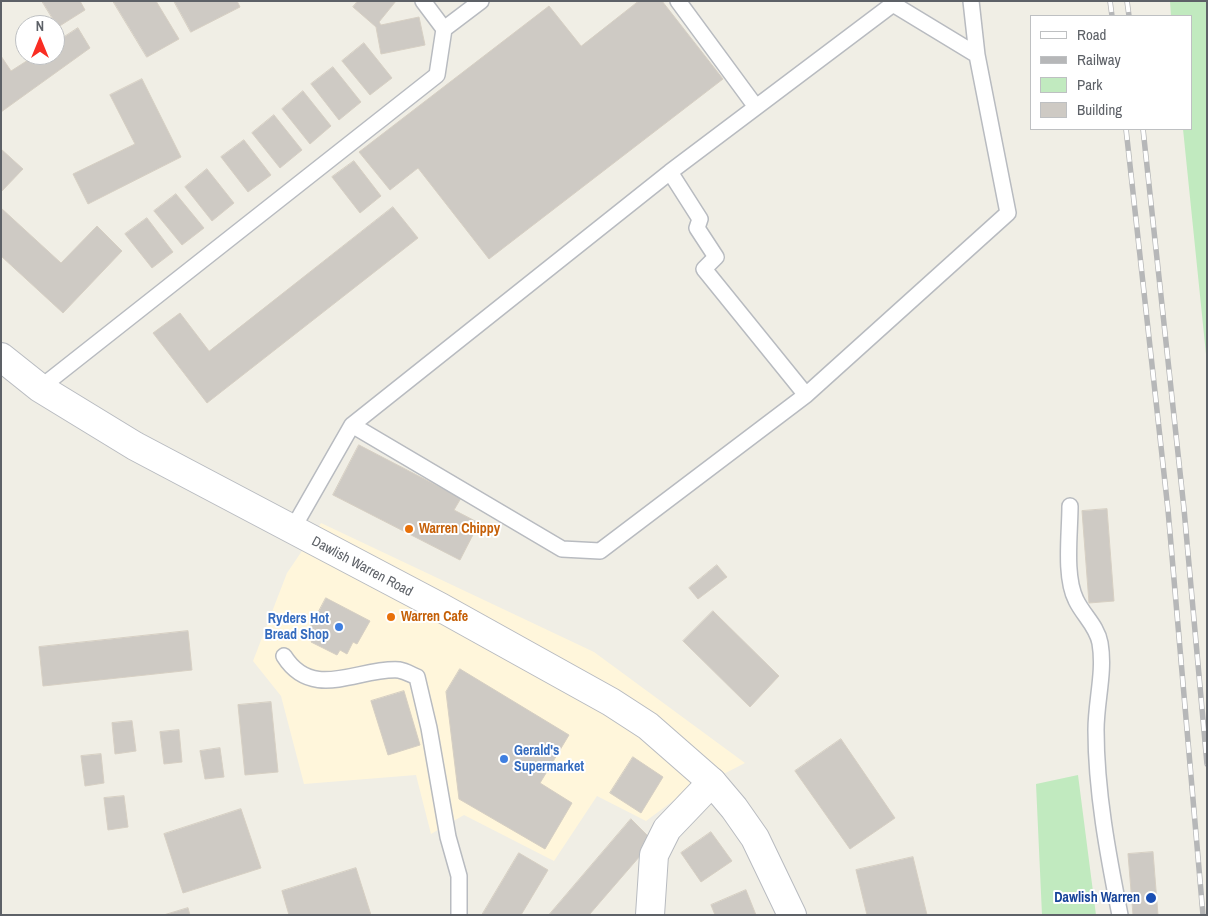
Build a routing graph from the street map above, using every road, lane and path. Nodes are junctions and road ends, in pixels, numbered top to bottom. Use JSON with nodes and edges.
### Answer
{"nodes":[{"id":1,"x":423,"y":1,"type":"edge"},
{"id":2,"x":481,"y":1,"type":"edge"},
{"id":3,"x":678,"y":1,"type":"edge"},
{"id":4,"x":971,"y":1,"type":"edge"},
{"id":5,"x":444,"y":28,"type":"junction"},
{"id":6,"x":977,"y":55,"type":"junction"},
{"id":7,"x":756,"y":107,"type":"junction"},
{"id":8,"x":670,"y":172,"type":"junction"},
{"id":9,"x":1,"y":357,"type":"edge"},
{"id":10,"x":40,"y":388,"type":"junction"},
{"id":11,"x":806,"y":395,"type":"junction"},
{"id":12,"x":352,"y":425,"type":"junction"},
{"id":13,"x":1070,"y":506,"type":"dead end"},
{"id":14,"x":292,"y":530,"type":"junction"},
{"id":15,"x":284,"y":656,"type":"dead end"},
{"id":16,"x":712,"y":782,"type":"junction"},
{"id":17,"x":459,"y":915,"type":"edge"},
{"id":18,"x":650,"y":915,"type":"edge"},
{"id":19,"x":792,"y":915,"type":"edge"},
{"id":20,"x":1120,"y":915,"type":"edge"}],
"edges":[{"from":1,"to":5,"type":"lane"},
{"from":2,"to":5,"type":"lane"},
{"from":3,"to":7,"type":"lane"},
{"from":4,"to":6,"type":"lane"},
{"from":5,"to":10,"type":"lane"},
{"from":6,"to":7,"type":"lane"},
{"from":6,"to":11,"type":"lane"},
{"from":7,"to":8,"type":"lane"},
{"from":8,"to":11,"type":"lane"},
{"from":8,"to":12,"type":"lane"},
{"from":9,"to":10,"type":"street","name":"Dawlish Warren Road"},
{"from":10,"to":14,"type":"street","name":"Dawlish Warren Road"},
{"from":11,"to":12,"type":"lane"},
{"from":12,"to":14,"type":"lane"},
{"from":13,"to":20,"type":"lane"},
{"from":14,"to":16,"type":"street","name":"Dawlish Warren Road"},
{"from":15,"to":17,"type":"lane"},
{"from":16,"to":18,"type":"street"},
{"from":16,"to":19,"type":"street","name":"Dawlish Warren Road"}]}
